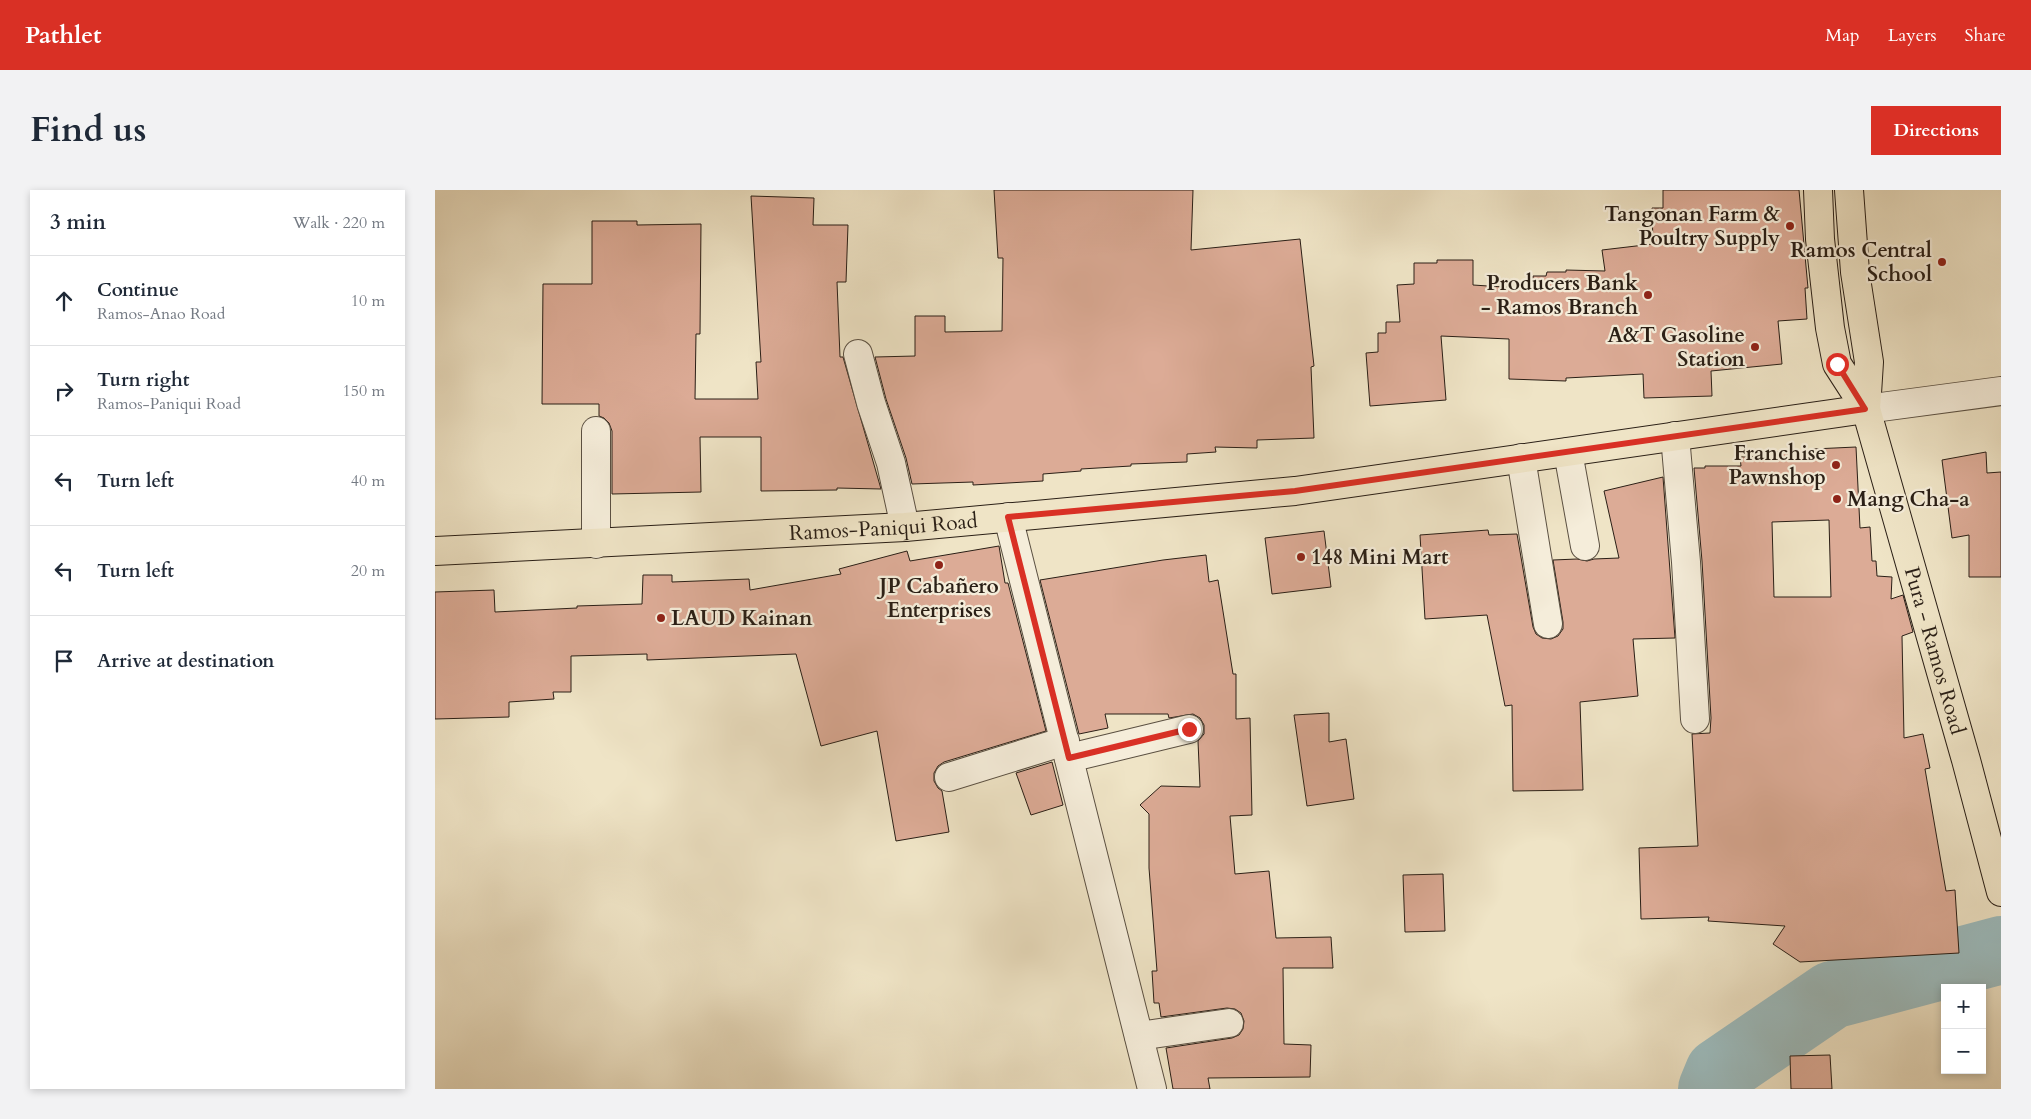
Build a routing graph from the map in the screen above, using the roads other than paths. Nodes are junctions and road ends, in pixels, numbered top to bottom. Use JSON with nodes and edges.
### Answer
{"nodes":[{"id":1,"x":1818,"y":190,"type":"edge"},
{"id":2,"x":1849,"y":190,"type":"edge"},
{"id":3,"x":858,"y":354,"type":"dead end"},
{"id":4,"x":2001,"y":391,"type":"edge"},
{"id":5,"x":1865,"y":409,"type":"junction"},
{"id":6,"x":596,"y":431,"type":"dead end"},
{"id":7,"x":1675,"y":436,"type":"junction"},
{"id":8,"x":1568,"y":452,"type":"junction"},
{"id":9,"x":1521,"y":458,"type":"junction"},
{"id":10,"x":1008,"y":517,"type":"junction"},
{"id":11,"x":905,"y":527,"type":"junction"},
{"id":12,"x":596,"y":544,"type":"junction"},
{"id":13,"x":1585,"y":546,"type":"dead end"},
{"id":14,"x":435,"y":551,"type":"edge"},
{"id":15,"x":1548,"y":624,"type":"dead end"},
{"id":16,"x":1695,"y":719,"type":"dead end"},
{"id":17,"x":1189,"y":729,"type":"dead end"},
{"id":18,"x":1067,"y":750,"type":"junction"},
{"id":19,"x":949,"y":776,"type":"dead end"},
{"id":20,"x":2001,"y":892,"type":"edge"},
{"id":21,"x":1229,"y":1023,"type":"dead end"},
{"id":22,"x":1139,"y":1036,"type":"junction"},
{"id":23,"x":1152,"y":1089,"type":"edge"}],
"edges":[{"from":1,"to":5,"type":"main road"},
{"from":2,"to":5,"type":"main road"},
{"from":3,"to":11,"type":"street"},
{"from":4,"to":5,"type":"street"},
{"from":5,"to":7,"type":"main road","name":"Ramos-Paniqui Road"},
{"from":5,"to":20,"type":"main road","name":"Pura - Ramos Road"},
{"from":6,"to":12,"type":"street"},
{"from":7,"to":8,"type":"main road","name":"Ramos-Paniqui Road"},
{"from":7,"to":16,"type":"street"},
{"from":8,"to":9,"type":"main road","name":"Ramos-Paniqui Road"},
{"from":8,"to":13,"type":"street"},
{"from":9,"to":10,"type":"main road","name":"Ramos-Paniqui Road"},
{"from":9,"to":15,"type":"street"},
{"from":10,"to":11,"type":"main road","name":"Ramos-Paniqui Road"},
{"from":10,"to":18,"type":"street"},
{"from":11,"to":12,"type":"main road","name":"Ramos-Paniqui Road"},
{"from":12,"to":14,"type":"main road","name":"Ramos-Paniqui Road"},
{"from":17,"to":18,"type":"street"},
{"from":18,"to":19,"type":"street"},
{"from":18,"to":22,"type":"street"},
{"from":21,"to":22,"type":"street"},
{"from":22,"to":23,"type":"street"}]}
